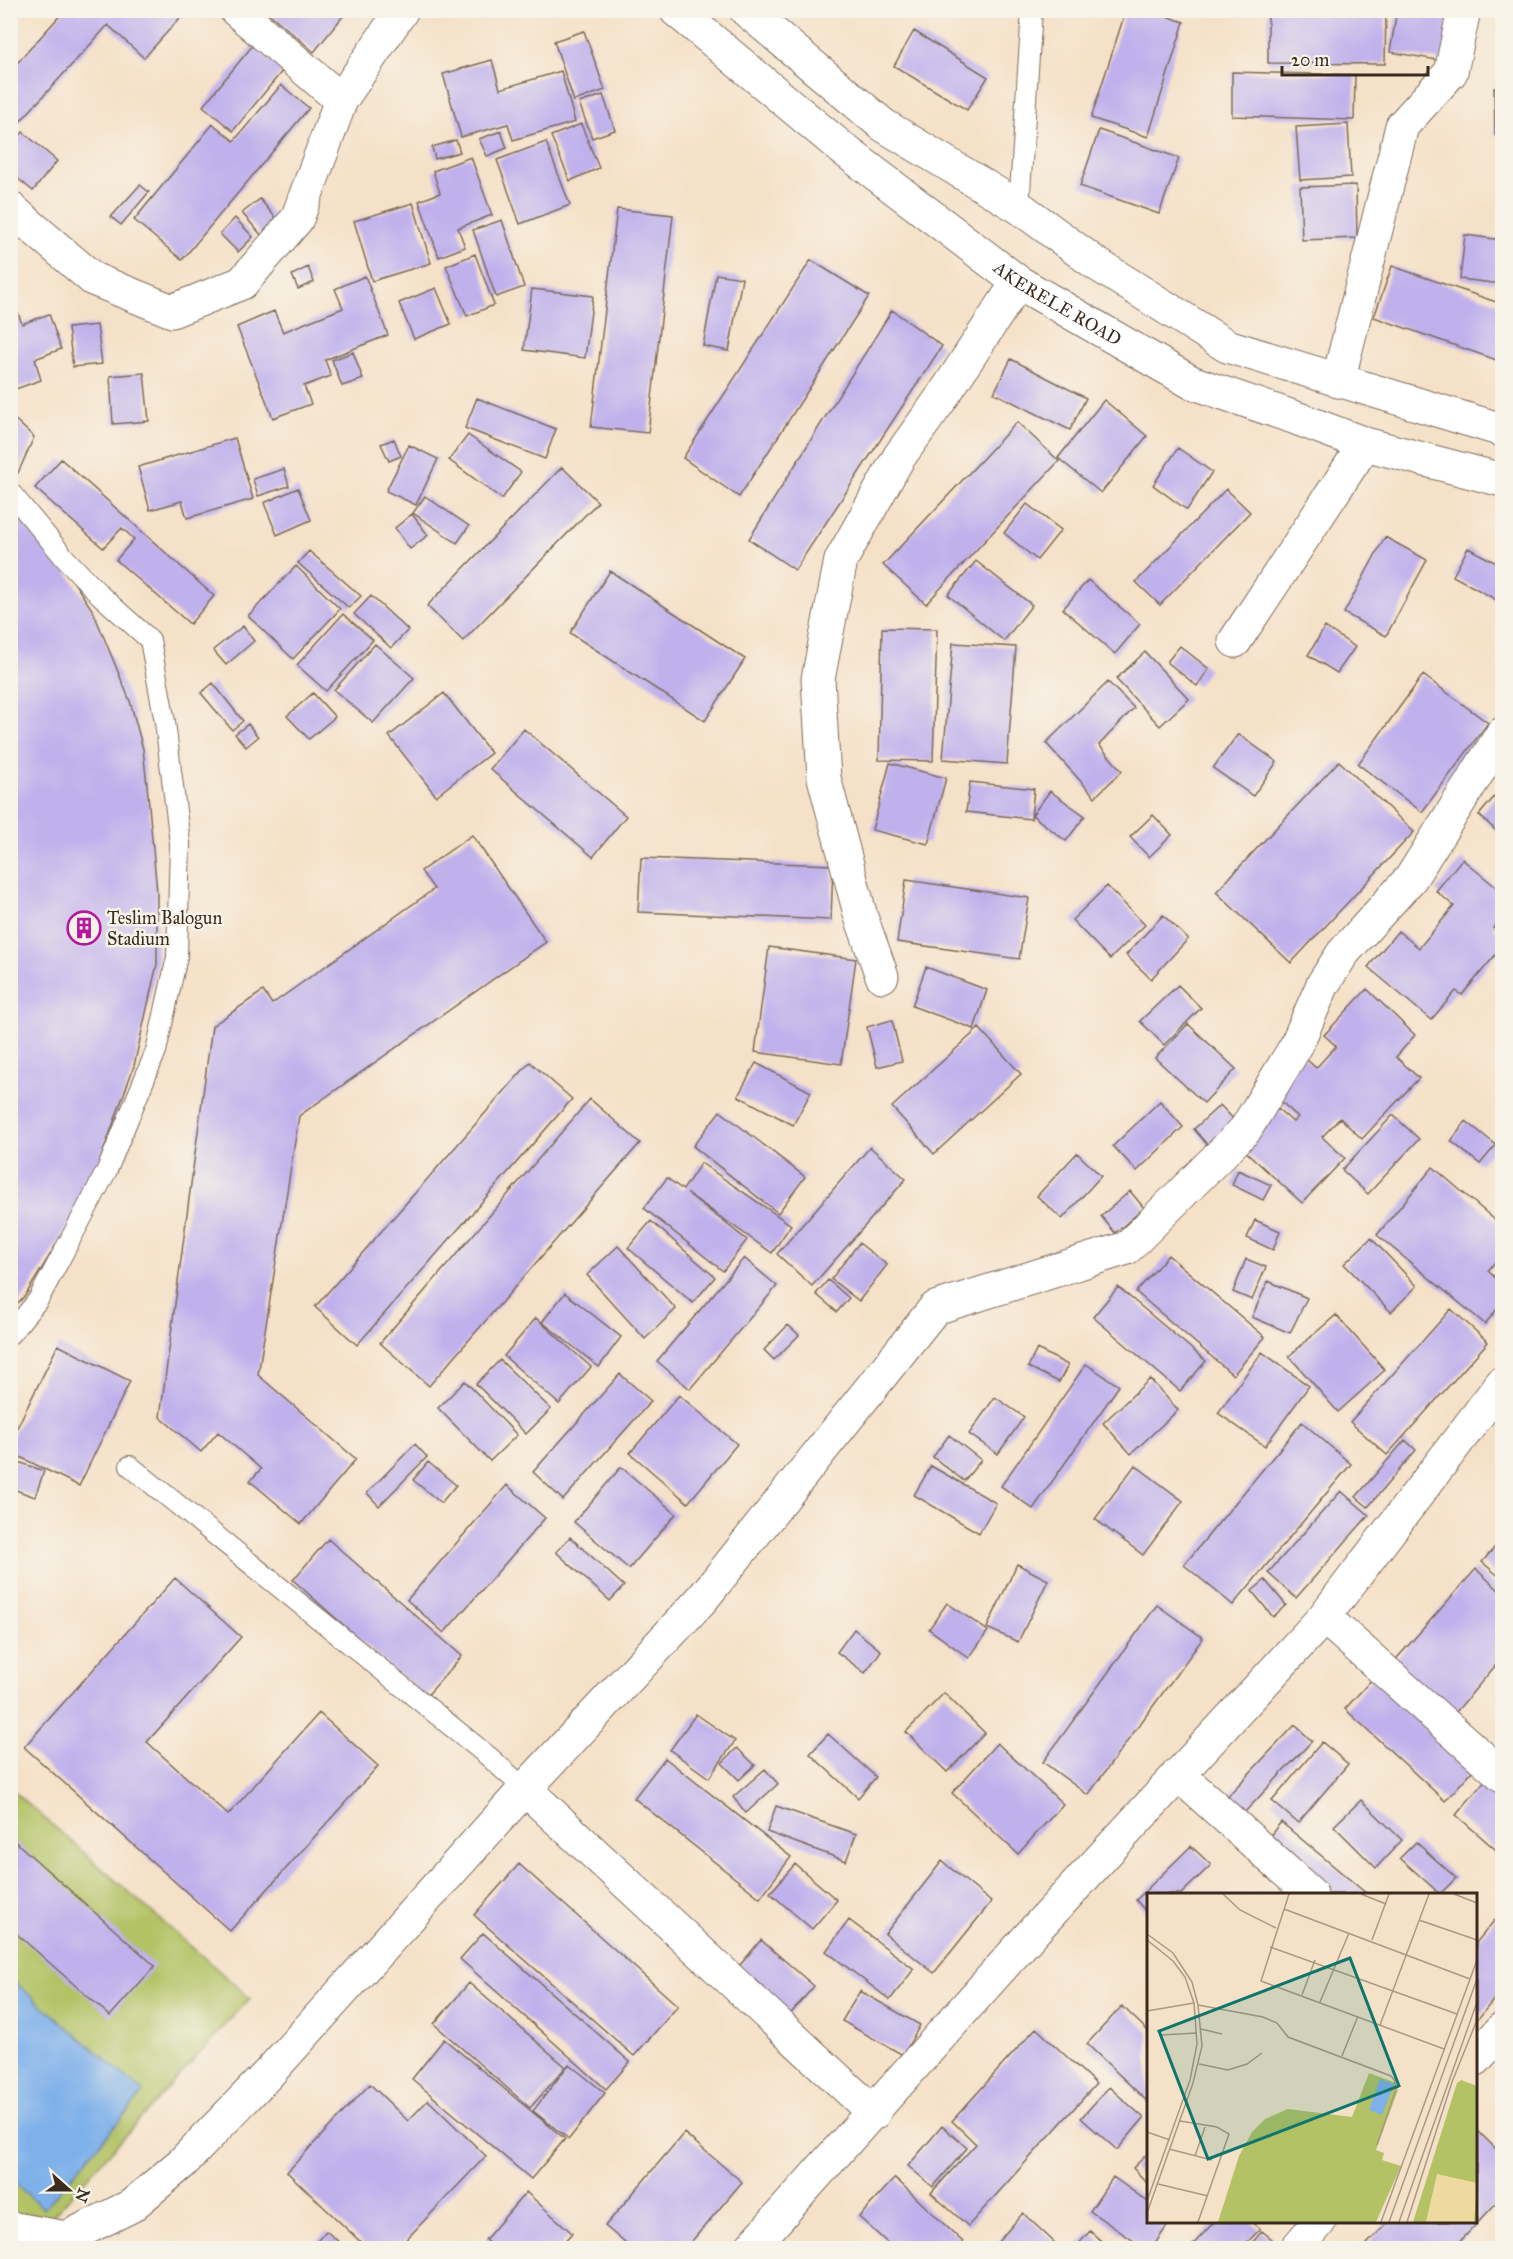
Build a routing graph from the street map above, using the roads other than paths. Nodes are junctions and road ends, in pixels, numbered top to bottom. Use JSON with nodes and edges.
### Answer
{"nodes":[{"id":1,"x":236,"y":10,"type":"edge"},
{"id":2,"x":402,"y":10,"type":"edge"},
{"id":3,"x":676,"y":10,"type":"edge"},
{"id":4,"x":746,"y":10,"type":"edge"},
{"id":5,"x":1032,"y":10,"type":"edge"},
{"id":6,"x":1464,"y":10,"type":"edge"},
{"id":7,"x":341,"y":99,"type":"junction"},
{"id":8,"x":1019,"y":207,"type":"junction"},
{"id":9,"x":10,"y":208,"type":"edge"},
{"id":10,"x":1018,"y":282,"type":"junction"},
{"id":11,"x":1338,"y":381,"type":"junction"},
{"id":12,"x":1503,"y":430,"type":"edge"},
{"id":13,"x":1365,"y":444,"type":"junction"},
{"id":14,"x":1503,"y":480,"type":"edge"},
{"id":15,"x":10,"y":492,"type":"edge"},
{"id":16,"x":1235,"y":641,"type":"dead end"},
{"id":17,"x":1503,"y":734,"type":"edge"},
{"id":18,"x":882,"y":976,"type":"dead end"},
{"id":19,"x":10,"y":1334,"type":"edge"},
{"id":20,"x":1503,"y":1383,"type":"edge"},
{"id":21,"x":130,"y":1466,"type":"dead end"},
{"id":22,"x":1324,"y":1617,"type":"junction"},
{"id":23,"x":1178,"y":1774,"type":"junction"},
{"id":24,"x":1503,"y":1775,"type":"edge"},
{"id":25,"x":525,"y":1790,"type":"junction"},
{"id":26,"x":1310,"y":1893,"type":"edge"},
{"id":27,"x":874,"y":2113,"type":"junction"},
{"id":28,"x":1318,"y":2223,"type":"edge"},
{"id":29,"x":10,"y":2228,"type":"edge"},
{"id":30,"x":752,"y":2248,"type":"edge"},
{"id":31,"x":1297,"y":2248,"type":"edge"}],
"edges":[{"from":1,"to":7,"type":"street"},
{"from":2,"to":7,"type":"street"},
{"from":3,"to":10,"type":"street","name":"AKERELE ROAD"},
{"from":4,"to":8,"type":"street"},
{"from":5,"to":8,"type":"lane"},
{"from":6,"to":11,"type":"street"},
{"from":7,"to":9,"type":"street"},
{"from":8,"to":11,"type":"street"},
{"from":10,"to":13,"type":"street","name":"AKERELE ROAD"},
{"from":10,"to":18,"type":"street"},
{"from":11,"to":12,"type":"street"},
{"from":13,"to":14,"type":"street","name":"AKERELE ROAD"},
{"from":13,"to":16,"type":"street"},
{"from":15,"to":19,"type":"lane"},
{"from":17,"to":25,"type":"street"},
{"from":20,"to":22,"type":"street"},
{"from":21,"to":25,"type":"lane"},
{"from":22,"to":23,"type":"street"},
{"from":22,"to":24,"type":"street"},
{"from":23,"to":26,"type":"street"},
{"from":23,"to":27,"type":"street"},
{"from":25,"to":27,"type":"street"},
{"from":25,"to":29,"type":"street"},
{"from":27,"to":30,"type":"street"},
{"from":28,"to":31,"type":"street"}]}
